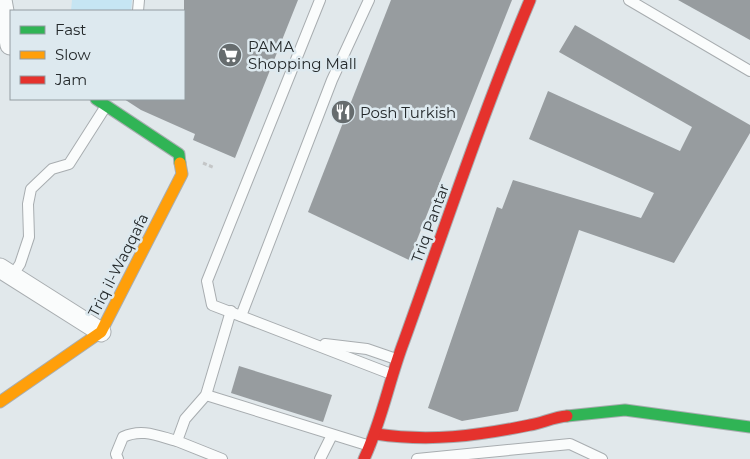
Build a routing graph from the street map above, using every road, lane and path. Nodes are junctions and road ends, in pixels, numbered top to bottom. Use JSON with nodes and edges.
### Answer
{"nodes":[{"id":1,"x":320,"y":0,"type":"edge"},
{"id":2,"x":369,"y":0,"type":"edge"},
{"id":3,"x":530,"y":0,"type":"edge"},
{"id":4,"x":630,"y":0,"type":"edge"},
{"id":5,"x":1,"y":6,"type":"edge"},
{"id":6,"x":7,"y":43,"type":"edge"},
{"id":7,"x":750,"y":71,"type":"edge"},
{"id":8,"x":101,"y":102,"type":"edge"},
{"id":9,"x":6,"y":272,"type":"edge"},
{"id":10,"x":231,"y":311,"type":"junction"},
{"id":11,"x":241,"y":316,"type":"junction"},
{"id":12,"x":101,"y":332,"type":"junction"},
{"id":13,"x":309,"y":342,"type":"junction"},
{"id":14,"x":397,"y":359,"type":"junction"},
{"id":15,"x":392,"y":375,"type":"junction"},
{"id":16,"x":206,"y":395,"type":"junction"},
{"id":17,"x":0,"y":402,"type":"edge"},
{"id":18,"x":750,"y":428,"type":"edge"},
{"id":19,"x":376,"y":434,"type":"junction"},
{"id":20,"x":332,"y":435,"type":"junction"},
{"id":21,"x":411,"y":439,"type":"junction"},
{"id":22,"x":177,"y":441,"type":"junction"},
{"id":23,"x":371,"y":446,"type":"junction"},
{"id":24,"x":118,"y":459,"type":"edge"},
{"id":25,"x":222,"y":459,"type":"edge"},
{"id":26,"x":320,"y":459,"type":"edge"},
{"id":27,"x":364,"y":459,"type":"edge"},
{"id":28,"x":410,"y":459,"type":"edge"},
{"id":29,"x":416,"y":459,"type":"edge"},
{"id":30,"x":602,"y":459,"type":"edge"}],
"edges":[{"from":1,"to":10,"type":"lane"},
{"from":2,"to":11,"type":"lane"},
{"from":3,"to":14,"type":"street","name":"Triq Pantar"},
{"from":4,"to":7,"type":"lane"},
{"from":5,"to":6,"type":"street"},
{"from":8,"to":9,"type":"lane"},
{"from":8,"to":12,"type":"street","name":"Triq il-Waqqafa"},
{"from":9,"to":12,"type":"street"},
{"from":10,"to":11,"type":"lane"},
{"from":10,"to":16,"type":"lane"},
{"from":11,"to":13,"type":"lane"},
{"from":12,"to":17,"type":"street","name":"Triq il-Waqqafa"},
{"from":13,"to":14,"type":"lane"},
{"from":13,"to":15,"type":"lane"},
{"from":14,"to":15,"type":"street","name":"Triq Pantar"},
{"from":15,"to":19,"type":"street","name":"Triq Pantar"},
{"from":16,"to":20,"type":"lane"},
{"from":16,"to":22,"type":"lane"},
{"from":18,"to":21,"type":"street"},
{"from":19,"to":21,"type":"street"},
{"from":19,"to":23,"type":"street","name":"Triq Pantar"},
{"from":20,"to":23,"type":"lane"},
{"from":20,"to":26,"type":"lane"},
{"from":21,"to":28,"type":"lane"},
{"from":22,"to":24,"type":"lane"},
{"from":22,"to":25,"type":"lane"},
{"from":23,"to":27,"type":"street","name":"Triq Pantar"},
{"from":29,"to":30,"type":"lane"}]}
